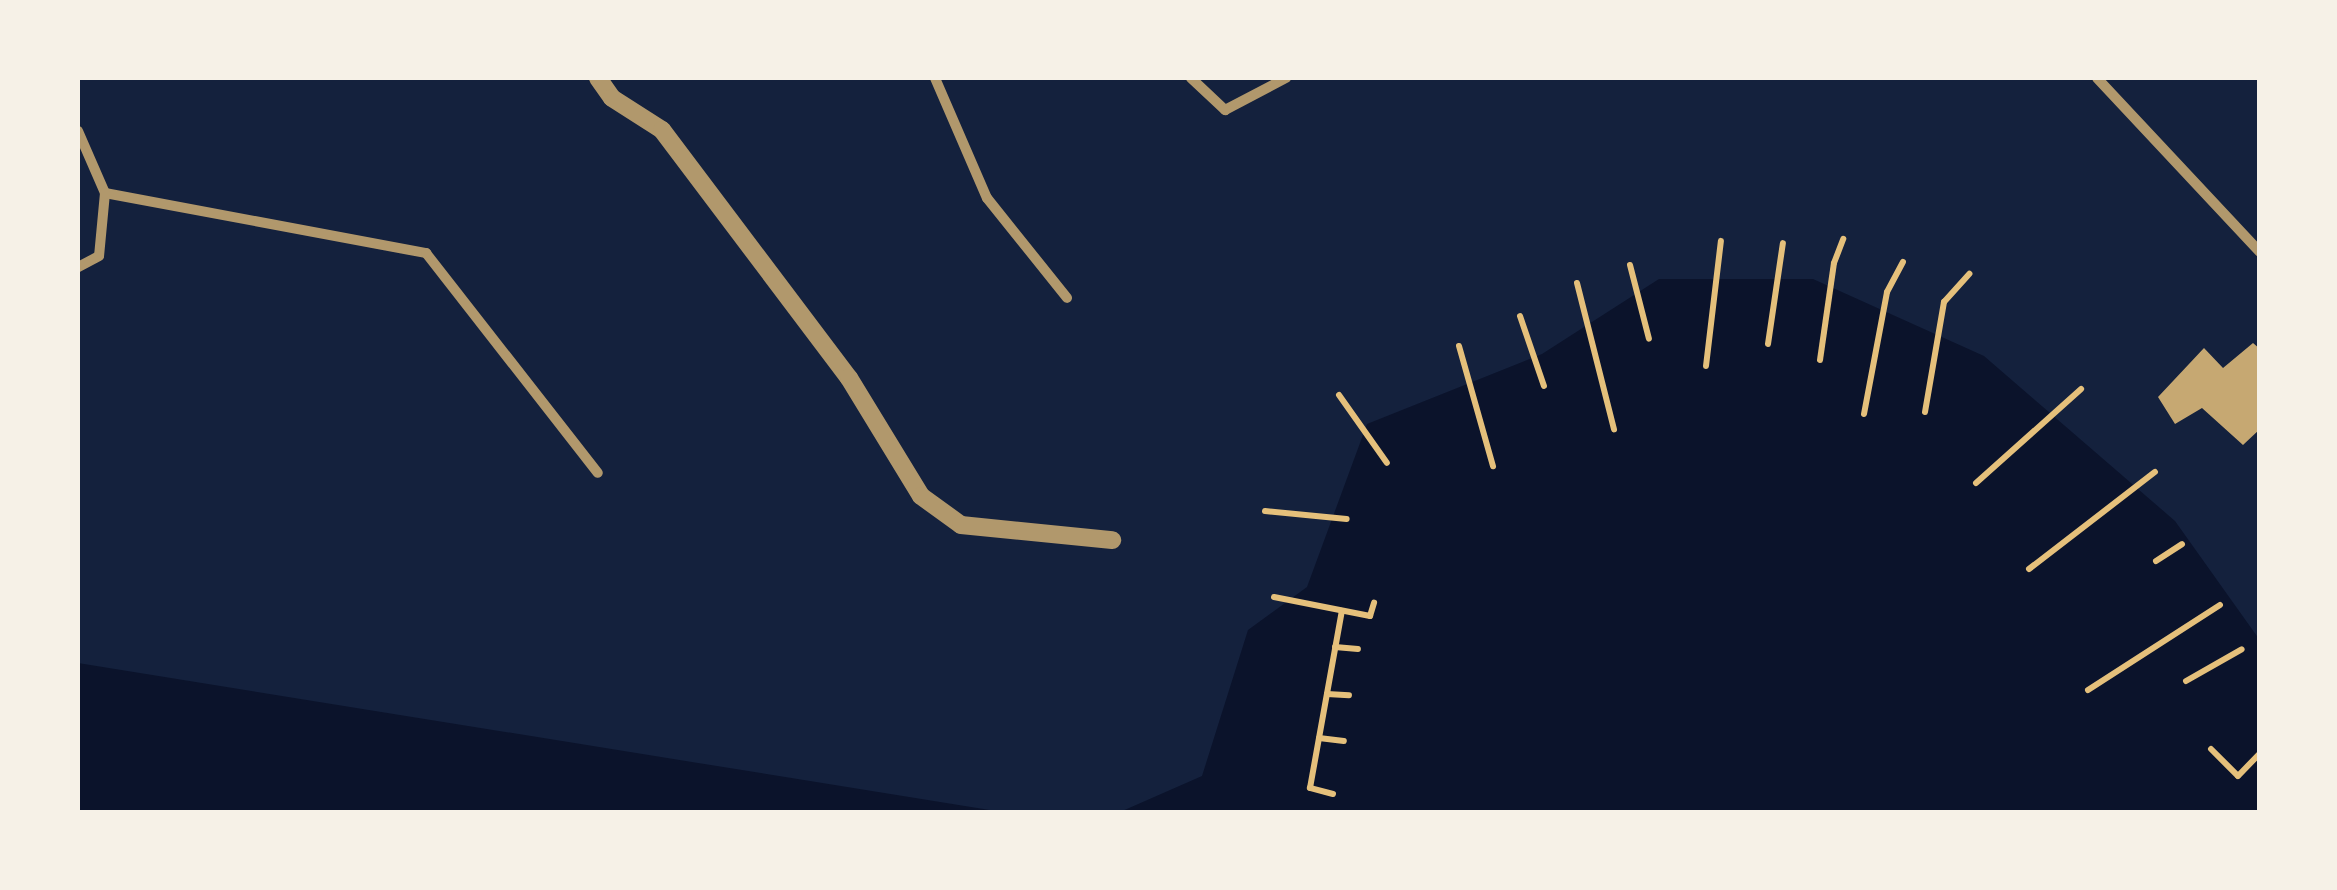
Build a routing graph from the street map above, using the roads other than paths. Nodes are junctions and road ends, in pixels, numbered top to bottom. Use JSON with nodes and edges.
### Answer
{"nodes":[{"id":1,"x":598,"y":78,"type":"edge"},
{"id":2,"x":936,"y":78,"type":"edge"},
{"id":3,"x":1191,"y":78,"type":"edge"},
{"id":4,"x":1286,"y":78,"type":"edge"},
{"id":5,"x":2097,"y":78,"type":"edge"},
{"id":6,"x":78,"y":131,"type":"edge"},
{"id":7,"x":106,"y":193,"type":"junction"},
{"id":8,"x":2260,"y":252,"type":"edge"},
{"id":9,"x":78,"y":267,"type":"edge"},
{"id":10,"x":1067,"y":298,"type":"dead end"},
{"id":11,"x":598,"y":473,"type":"dead end"},
{"id":12,"x":1112,"y":540,"type":"dead end"}],
"edges":[{"from":1,"to":12,"type":"street"},
{"from":2,"to":10,"type":"street"},
{"from":3,"to":4,"type":"street"},
{"from":5,"to":8,"type":"street"},
{"from":6,"to":7,"type":"street"},
{"from":7,"to":9,"type":"street"},
{"from":7,"to":11,"type":"street"}]}
